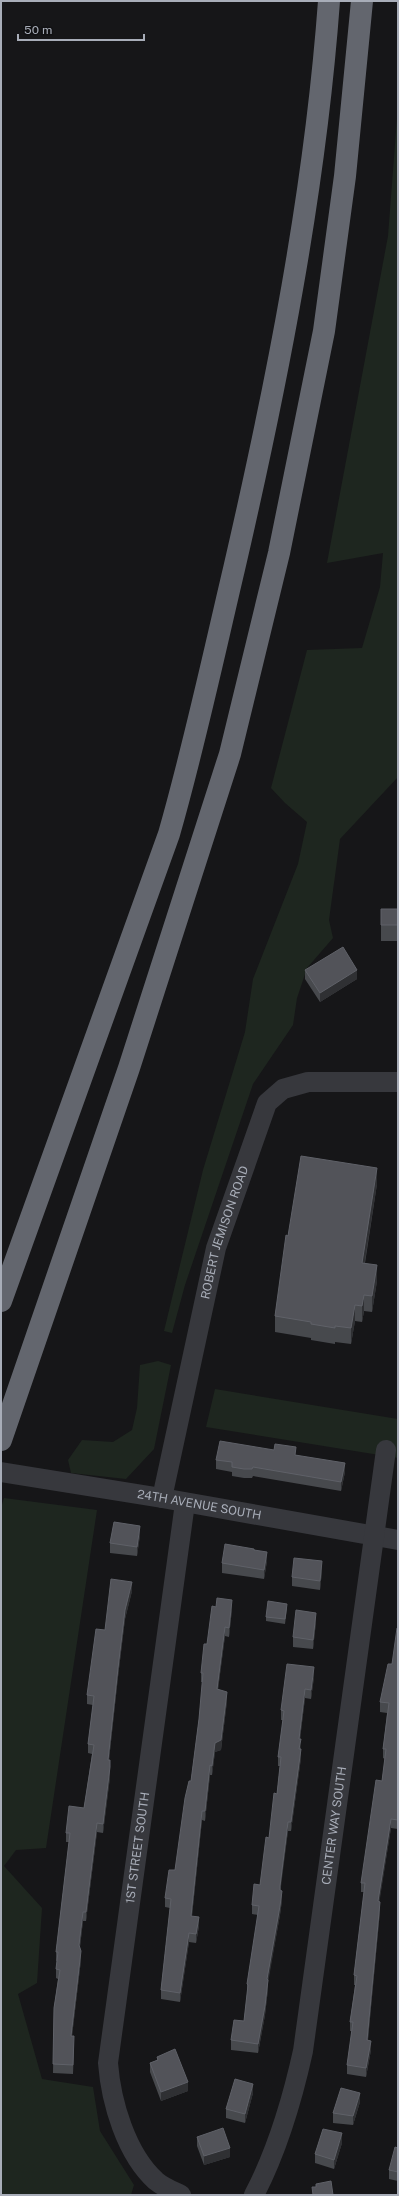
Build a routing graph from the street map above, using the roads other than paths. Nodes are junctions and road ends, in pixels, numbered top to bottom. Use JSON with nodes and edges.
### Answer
{"nodes":[{"id":1,"x":329,"y":1,"type":"edge"},
{"id":2,"x":362,"y":1,"type":"edge"},
{"id":3,"x":398,"y":1082,"type":"edge"},
{"id":4,"x":1,"y":1301,"type":"edge"},
{"id":5,"x":1,"y":1440,"type":"edge"},
{"id":6,"x":386,"y":1450,"type":"dead end"},
{"id":7,"x":1,"y":1472,"type":"edge"},
{"id":8,"x":162,"y":1498,"type":"junction"},
{"id":9,"x":185,"y":1503,"type":"junction"},
{"id":10,"x":376,"y":1537,"type":"junction"},
{"id":11,"x":398,"y":1540,"type":"edge"},
{"id":12,"x":154,"y":2188,"type":"edge"},
{"id":13,"x":181,"y":2195,"type":"edge"},
{"id":14,"x":254,"y":2195,"type":"edge"}],
"edges":[{"from":1,"to":4,"type":"highway"},
{"from":2,"to":5,"type":"highway"},
{"from":3,"to":8,"type":"street","name":"ROBERT JEMISON ROAD"},
{"from":6,"to":10,"type":"street","name":"CENTER WAY SOUTH"},
{"from":7,"to":8,"type":"street","name":"24TH AVENUE SOUTH"},
{"from":8,"to":9,"type":"street","name":"24TH AVENUE SOUTH"},
{"from":9,"to":10,"type":"street","name":"24TH AVENUE SOUTH"},
{"from":9,"to":12,"type":"street","name":"1ST STREET SOUTH"},
{"from":10,"to":11,"type":"street","name":"24TH AVENUE SOUTH"},
{"from":10,"to":14,"type":"street","name":"CENTER WAY SOUTH"},
{"from":12,"to":13,"type":"street"}]}
